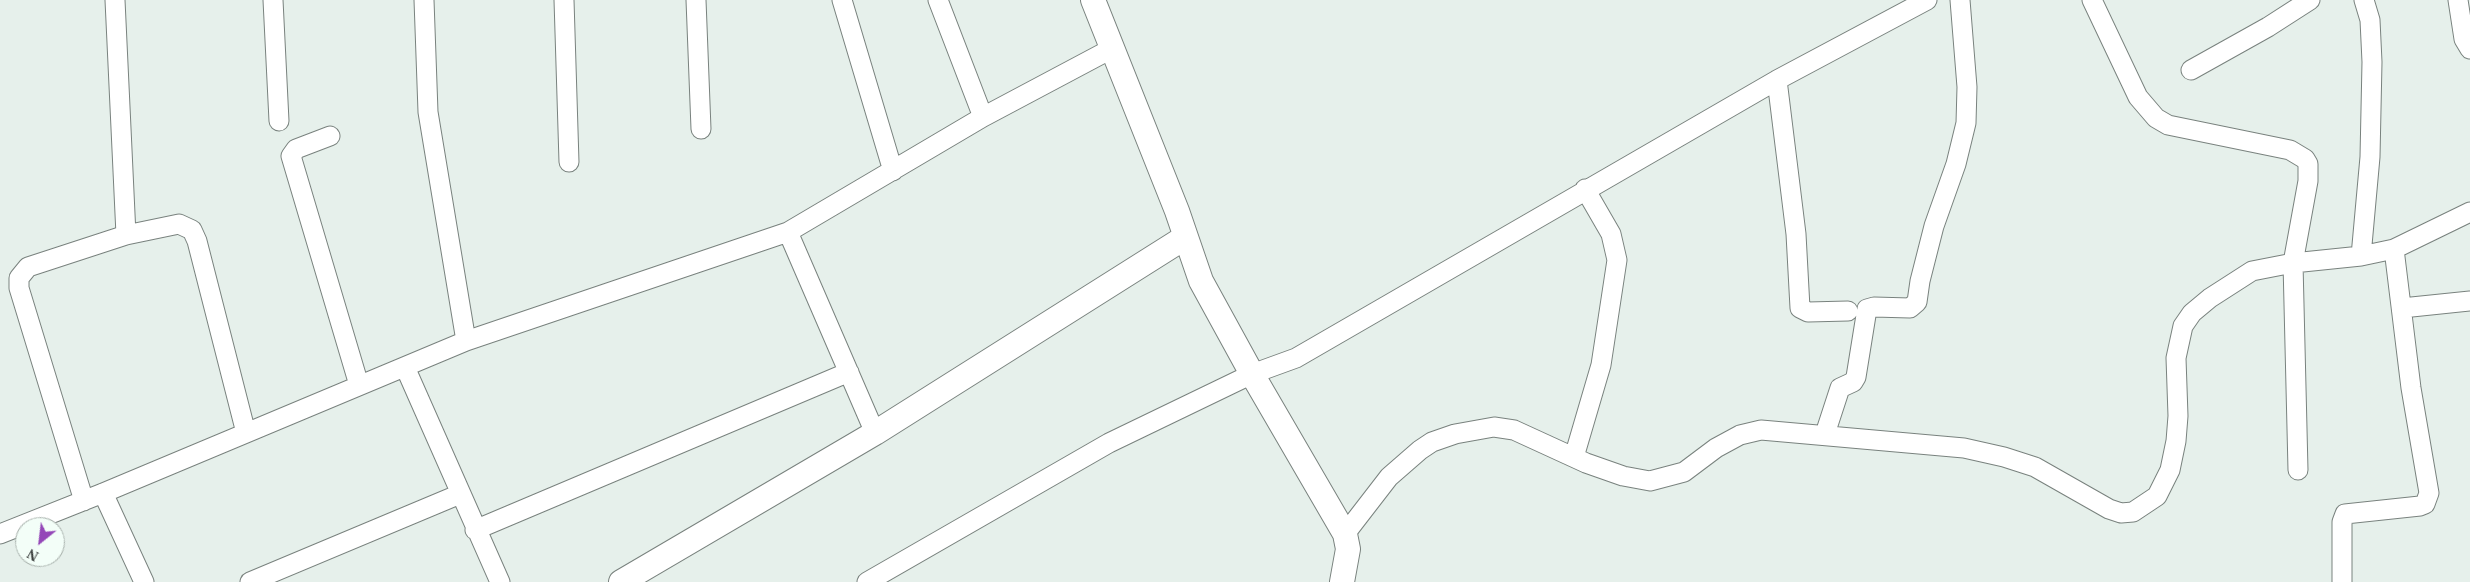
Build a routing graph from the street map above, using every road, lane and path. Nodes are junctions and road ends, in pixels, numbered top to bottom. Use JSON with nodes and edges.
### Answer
{"nodes":[{"id":1,"x":115,"y":0,"type":"edge"},
{"id":2,"x":273,"y":0,"type":"edge"},
{"id":3,"x":424,"y":0,"type":"edge"},
{"id":4,"x":564,"y":0,"type":"edge"},
{"id":5,"x":696,"y":0,"type":"edge"},
{"id":6,"x":842,"y":0,"type":"edge"},
{"id":7,"x":938,"y":0,"type":"edge"},
{"id":8,"x":1093,"y":0,"type":"edge"},
{"id":9,"x":1927,"y":0,"type":"edge"},
{"id":10,"x":1960,"y":0,"type":"edge"},
{"id":11,"x":2092,"y":0,"type":"edge"},
{"id":12,"x":2310,"y":0,"type":"edge"},
{"id":13,"x":2364,"y":0,"type":"edge"},
{"id":14,"x":2458,"y":0,"type":"edge"},
{"id":15,"x":1111,"y":49,"type":"junction"},
{"id":16,"x":2470,"y":49,"type":"edge"},
{"id":17,"x":2191,"y":70,"type":"dead end"},
{"id":18,"x":1777,"y":80,"type":"junction"},
{"id":19,"x":983,"y":117,"type":"junction"},
{"id":20,"x":279,"y":121,"type":"dead end"},
{"id":21,"x":702,"y":128,"type":"dead end"},
{"id":22,"x":330,"y":136,"type":"dead end"},
{"id":23,"x":569,"y":162,"type":"dead end"},
{"id":24,"x":893,"y":170,"type":"junction"},
{"id":25,"x":1586,"y":189,"type":"junction"},
{"id":26,"x":2470,"y":212,"type":"edge"},
{"id":27,"x":788,"y":232,"type":"junction"},
{"id":28,"x":126,"y":235,"type":"junction"},
{"id":29,"x":1184,"y":238,"type":"junction"},
{"id":30,"x":2394,"y":249,"type":"junction"},
{"id":31,"x":2361,"y":256,"type":"junction"},
{"id":32,"x":2293,"y":263,"type":"junction"},
{"id":33,"x":2470,"y":301,"type":"edge"},
{"id":34,"x":2402,"y":308,"type":"junction"},
{"id":35,"x":1848,"y":311,"type":"dead end"},
{"id":36,"x":466,"y":341,"type":"junction"},
{"id":37,"x":405,"y":367,"type":"junction"},
{"id":38,"x":848,"y":372,"type":"junction"},
{"id":39,"x":1252,"y":374,"type":"junction"},
{"id":40,"x":359,"y":385,"type":"junction"},
{"id":41,"x":246,"y":433,"type":"junction"},
{"id":42,"x":875,"y":433,"type":"junction"},
{"id":43,"x":1825,"y":434,"type":"junction"},
{"id":44,"x":1574,"y":457,"type":"junction"},
{"id":45,"x":2298,"y":470,"type":"dead end"},
{"id":46,"x":103,"y":493,"type":"junction"},
{"id":47,"x":460,"y":494,"type":"junction"},
{"id":48,"x":84,"y":501,"type":"junction"},
{"id":49,"x":475,"y":530,"type":"junction"},
{"id":50,"x":0,"y":534,"type":"edge"},
{"id":51,"x":1345,"y":534,"type":"junction"},
{"id":52,"x":633,"y":579,"type":"edge"},
{"id":53,"x":144,"y":582,"type":"edge"},
{"id":54,"x":250,"y":582,"type":"edge"},
{"id":55,"x":500,"y":582,"type":"edge"},
{"id":56,"x":867,"y":582,"type":"edge"},
{"id":57,"x":1342,"y":582,"type":"edge"},
{"id":58,"x":2342,"y":582,"type":"edge"}],
"edges":[{"from":1,"to":28,"type":"street"},
{"from":2,"to":20,"type":"street"},
{"from":3,"to":36,"type":"street"},
{"from":4,"to":23,"type":"street"},
{"from":5,"to":21,"type":"street"},
{"from":6,"to":24,"type":"street"},
{"from":7,"to":19,"type":"street"},
{"from":8,"to":15,"type":"street"},
{"from":9,"to":18,"type":"street"},
{"from":10,"to":43,"type":"street"},
{"from":11,"to":32,"type":"street"},
{"from":12,"to":17,"type":"street"},
{"from":13,"to":31,"type":"street"},
{"from":14,"to":16,"type":"street"},
{"from":15,"to":19,"type":"street"},
{"from":15,"to":29,"type":"street"},
{"from":18,"to":25,"type":"street"},
{"from":18,"to":35,"type":"street"},
{"from":19,"to":24,"type":"street"},
{"from":22,"to":40,"type":"street"},
{"from":24,"to":27,"type":"street"},
{"from":25,"to":39,"type":"street"},
{"from":25,"to":44,"type":"street"},
{"from":26,"to":30,"type":"street"},
{"from":27,"to":36,"type":"street"},
{"from":27,"to":38,"type":"street"},
{"from":28,"to":41,"type":"street"},
{"from":28,"to":48,"type":"street"},
{"from":29,"to":39,"type":"street"},
{"from":29,"to":42,"type":"street"},
{"from":30,"to":31,"type":"street"},
{"from":30,"to":34,"type":"street"},
{"from":31,"to":32,"type":"street"},
{"from":32,"to":43,"type":"street"},
{"from":32,"to":45,"type":"street"},
{"from":33,"to":34,"type":"street"},
{"from":34,"to":58,"type":"street"},
{"from":36,"to":37,"type":"street"},
{"from":37,"to":40,"type":"street"},
{"from":37,"to":47,"type":"street"},
{"from":38,"to":42,"type":"street"},
{"from":38,"to":49,"type":"street"},
{"from":39,"to":51,"type":"street"},
{"from":39,"to":56,"type":"street"},
{"from":40,"to":41,"type":"street"},
{"from":41,"to":46,"type":"street"},
{"from":42,"to":52,"type":"street"},
{"from":43,"to":44,"type":"street"},
{"from":44,"to":51,"type":"street"},
{"from":46,"to":48,"type":"street"},
{"from":46,"to":53,"type":"street"},
{"from":47,"to":49,"type":"street"},
{"from":47,"to":54,"type":"street"},
{"from":48,"to":50,"type":"street"},
{"from":49,"to":55,"type":"street"},
{"from":51,"to":57,"type":"street"}]}
